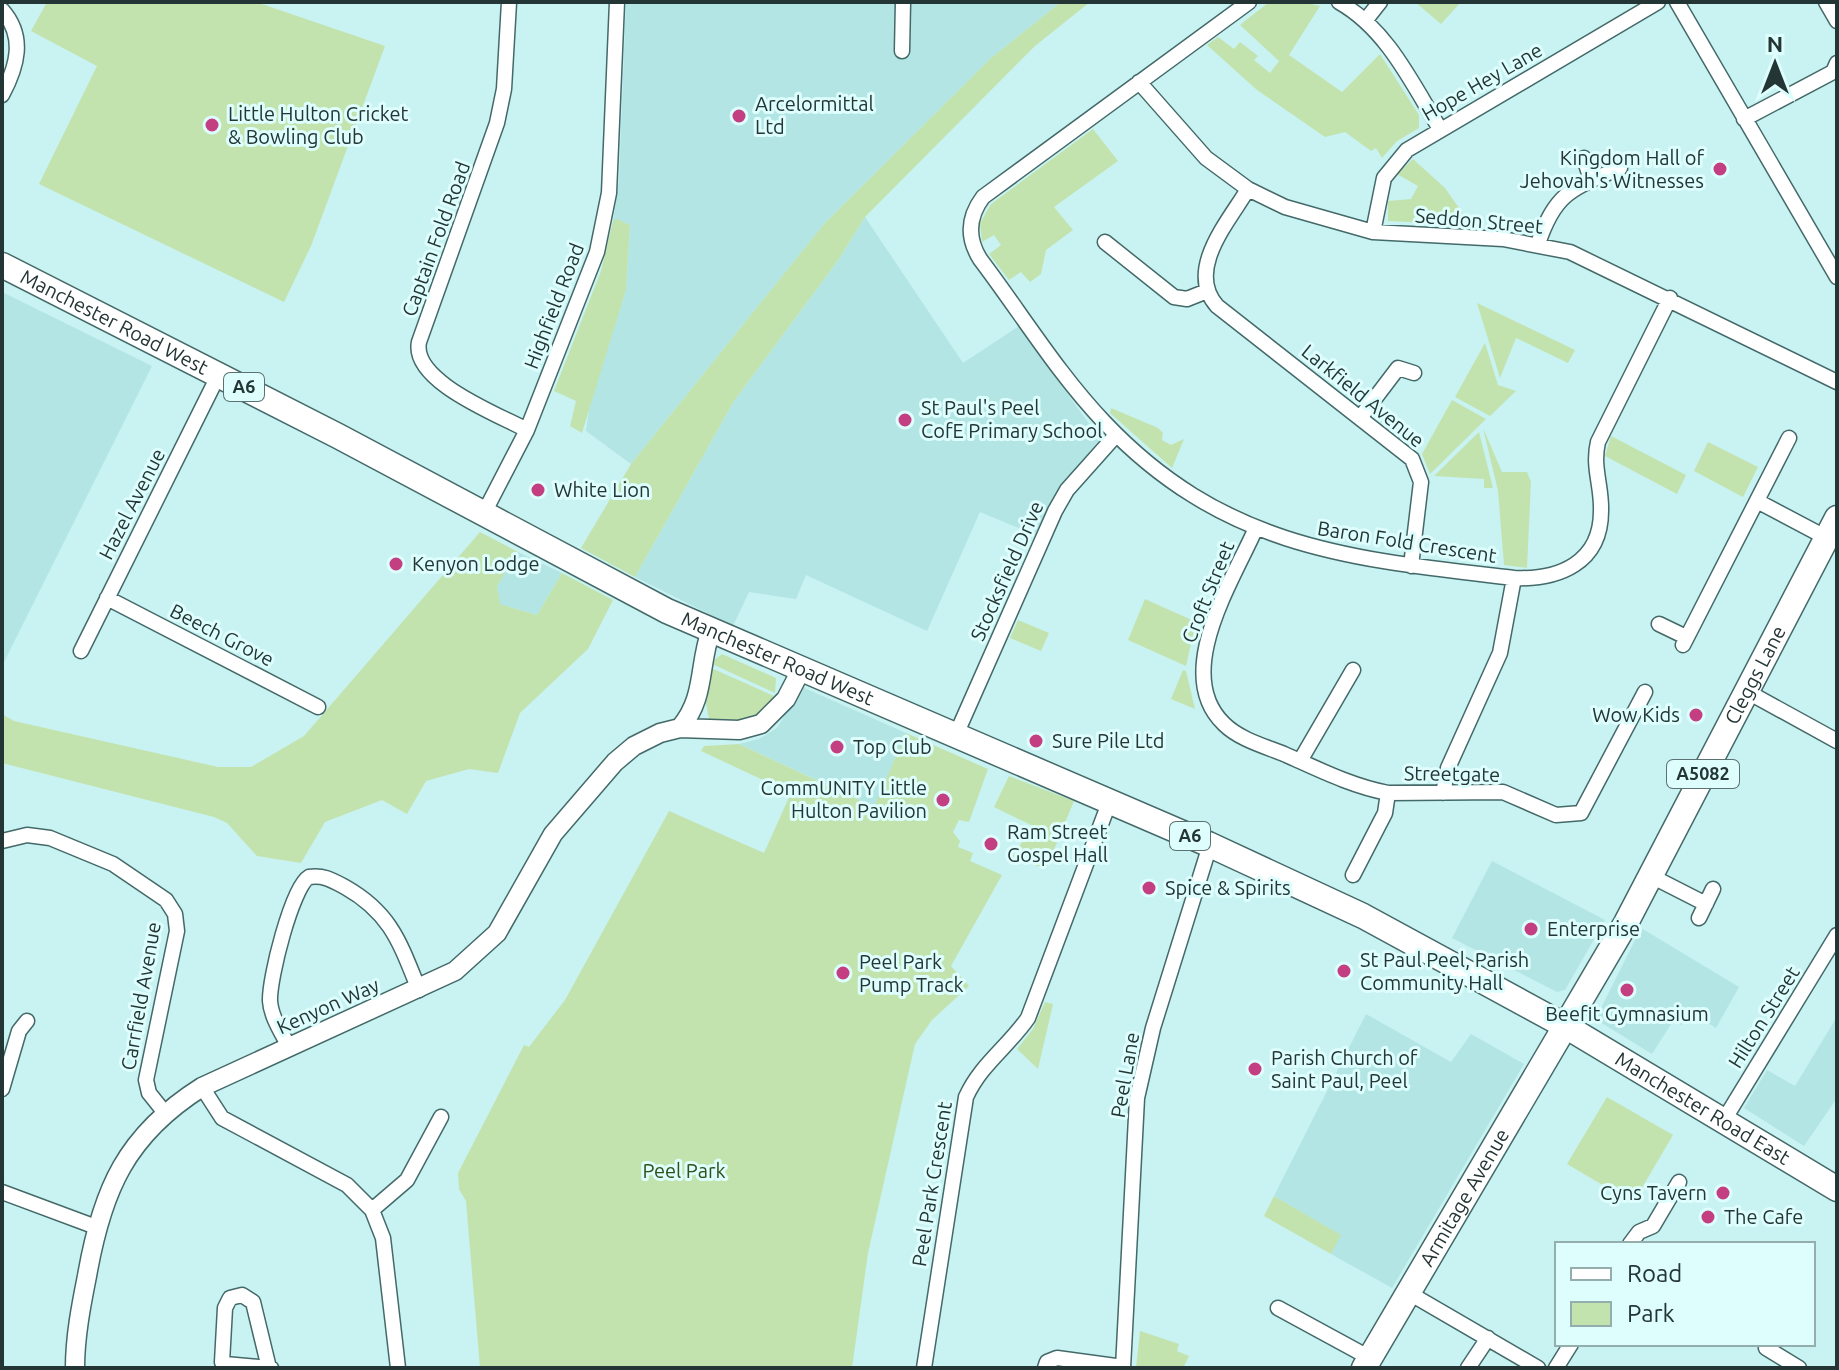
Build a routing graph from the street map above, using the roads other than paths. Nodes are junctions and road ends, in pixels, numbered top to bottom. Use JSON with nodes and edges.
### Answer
{"nodes":[{"id":1,"x":509,"y":2,"type":"edge"},
{"id":2,"x":617,"y":2,"type":"edge"},
{"id":3,"x":903,"y":2,"type":"edge"},
{"id":4,"x":1249,"y":2,"type":"edge"},
{"id":5,"x":1339,"y":2,"type":"edge"},
{"id":6,"x":1380,"y":2,"type":"edge"},
{"id":7,"x":1658,"y":2,"type":"edge"},
{"id":8,"x":1677,"y":2,"type":"edge"},
{"id":9,"x":1826,"y":2,"type":"edge"},
{"id":10,"x":2,"y":10,"type":"edge"},
{"id":11,"x":1365,"y":21,"type":"junction"},
{"id":12,"x":1837,"y":21,"type":"edge"},
{"id":13,"x":902,"y":51,"type":"dead end"},
{"id":14,"x":1837,"y":63,"type":"edge"},
{"id":15,"x":1139,"y":82,"type":"junction"},
{"id":16,"x":2,"y":95,"type":"edge"},
{"id":17,"x":1744,"y":119,"type":"junction"},
{"id":18,"x":1440,"y":129,"type":"junction"},
{"id":19,"x":1584,"y":158,"type":"dead end"},
{"id":20,"x":1620,"y":168,"type":"dead end"},
{"id":21,"x":1591,"y":180,"type":"junction"},
{"id":22,"x":1248,"y":189,"type":"junction"},
{"id":23,"x":1373,"y":232,"type":"junction"},
{"id":24,"x":1105,"y":242,"type":"dead end"},
{"id":25,"x":1538,"y":244,"type":"junction"},
{"id":26,"x":2,"y":265,"type":"edge"},
{"id":27,"x":1837,"y":277,"type":"edge"},
{"id":28,"x":1207,"y":291,"type":"junction"},
{"id":29,"x":1670,"y":298,"type":"junction"},
{"id":30,"x":1414,"y":373,"type":"dead end"},
{"id":31,"x":219,"y":374,"type":"junction"},
{"id":32,"x":1837,"y":382,"type":"edge"},
{"id":33,"x":1360,"y":418,"type":"junction"},
{"id":34,"x":527,"y":430,"type":"junction"},
{"id":35,"x":1116,"y":435,"type":"junction"},
{"id":36,"x":1789,"y":438,"type":"dead end"},
{"id":37,"x":1757,"y":501,"type":"junction"},
{"id":38,"x":483,"y":515,"type":"junction"},
{"id":39,"x":1255,"y":530,"type":"junction"},
{"id":40,"x":1831,"y":540,"type":"edge"},
{"id":41,"x":1411,"y":566,"type":"junction"},
{"id":42,"x":1514,"y":578,"type":"junction"},
{"id":43,"x":107,"y":598,"type":"junction"},
{"id":44,"x":1659,"y":624,"type":"dead end"},
{"id":45,"x":711,"y":630,"type":"junction"},
{"id":46,"x":81,"y":651,"type":"dead end"},
{"id":47,"x":801,"y":670,"type":"junction"},
{"id":48,"x":1353,"y":677,"type":"dead end"},
{"id":49,"x":1746,"y":691,"type":"junction"},
{"id":50,"x":1645,"y":692,"type":"dead end"},
{"id":51,"x":318,"y":707,"type":"dead end"},
{"id":52,"x":680,"y":728,"type":"junction"},
{"id":53,"x":955,"y":737,"type":"junction"},
{"id":54,"x":1837,"y":741,"type":"edge"},
{"id":55,"x":1300,"y":761,"type":"junction"},
{"id":56,"x":1388,"y":793,"type":"junction"},
{"id":57,"x":1443,"y":793,"type":"junction"},
{"id":58,"x":1109,"y":803,"type":"junction"},
{"id":59,"x":2,"y":841,"type":"edge"},
{"id":60,"x":1210,"y":845,"type":"junction"},
{"id":61,"x":1353,"y":875,"type":"dead end"},
{"id":62,"x":1651,"y":876,"type":"junction"},
{"id":63,"x":1713,"y":889,"type":"dead end"},
{"id":64,"x":1706,"y":904,"type":"junction"},
{"id":65,"x":1699,"y":918,"type":"dead end"},
{"id":66,"x":1837,"y":935,"type":"edge"},
{"id":67,"x":1832,"y":955,"type":"edge"},
{"id":68,"x":419,"y":990,"type":"junction"},
{"id":69,"x":27,"y":1021,"type":"dead end"},
{"id":70,"x":1567,"y":1027,"type":"junction"},
{"id":71,"x":289,"y":1047,"type":"junction"},
{"id":72,"x":202,"y":1087,"type":"junction"},
{"id":73,"x":2,"y":1089,"type":"edge"},
{"id":74,"x":165,"y":1113,"type":"junction"},
{"id":75,"x":441,"y":1117,"type":"dead end"},
{"id":76,"x":1724,"y":1120,"type":"junction"},
{"id":77,"x":429,"y":1140,"type":"junction"},
{"id":78,"x":445,"y":1148,"type":"dead end"},
{"id":79,"x":1679,"y":1182,"type":"dead end"},
{"id":80,"x":1837,"y":1189,"type":"edge"},
{"id":81,"x":2,"y":1192,"type":"edge"},
{"id":82,"x":372,"y":1210,"type":"junction"},
{"id":83,"x":96,"y":1227,"type":"junction"},
{"id":84,"x":1632,"y":1242,"type":"edge"},
{"id":85,"x":1409,"y":1293,"type":"junction"},
{"id":86,"x":1278,"y":1308,"type":"dead end"},
{"id":87,"x":1488,"y":1338,"type":"junction"},
{"id":88,"x":1570,"y":1346,"type":"edge"},
{"id":89,"x":1766,"y":1348,"type":"dead end"},
{"id":90,"x":1367,"y":1363,"type":"edge"},
{"id":91,"x":1123,"y":1367,"type":"edge"},
{"id":92,"x":1796,"y":1367,"type":"edge"},
{"id":93,"x":75,"y":1368,"type":"edge"},
{"id":94,"x":270,"y":1368,"type":"edge"},
{"id":95,"x":398,"y":1368,"type":"edge"},
{"id":96,"x":924,"y":1368,"type":"edge"},
{"id":97,"x":1045,"y":1368,"type":"edge"},
{"id":98,"x":1468,"y":1368,"type":"edge"},
{"id":99,"x":1538,"y":1368,"type":"edge"},
{"id":100,"x":1556,"y":1368,"type":"edge"}],
"edges":[{"from":1,"to":34,"type":"street","name":"Captain Fold Road"},
{"from":2,"to":34,"type":"street","name":"Highfield Road"},
{"from":3,"to":13,"type":"street"},
{"from":4,"to":15,"type":"street","name":"Baron Fold Crescent"},
{"from":5,"to":11,"type":"street"},
{"from":6,"to":11,"type":"street"},
{"from":7,"to":18,"type":"street","name":"Hope Hey Lane"},
{"from":8,"to":17,"type":"street"},
{"from":9,"to":12,"type":"street"},
{"from":10,"to":16,"type":"street"},
{"from":11,"to":18,"type":"street"},
{"from":14,"to":17,"type":"street"},
{"from":15,"to":22,"type":"street","name":"Seddon Street"},
{"from":15,"to":35,"type":"street","name":"Baron Fold Crescent"},
{"from":17,"to":27,"type":"street"},
{"from":18,"to":23,"type":"street","name":"Hope Hey Lane"},
{"from":19,"to":21,"type":"street"},
{"from":20,"to":21,"type":"street"},
{"from":21,"to":25,"type":"street"},
{"from":22,"to":23,"type":"street","name":"Seddon Street"},
{"from":22,"to":28,"type":"street"},
{"from":23,"to":25,"type":"street","name":"Seddon Street"},
{"from":24,"to":28,"type":"street"},
{"from":25,"to":29,"type":"street","name":"Seddon Street"},
{"from":26,"to":31,"type":"main road","name":"Manchester Road West","number":"A6"},
{"from":28,"to":33,"type":"street","name":"Larkfield Avenue"},
{"from":29,"to":32,"type":"street","name":"Seddon Street"},
{"from":29,"to":42,"type":"street","name":"Baron Fold Crescent"},
{"from":30,"to":33,"type":"street"},
{"from":31,"to":38,"type":"main road","name":"Manchester Road West","number":"A6"},
{"from":31,"to":43,"type":"street","name":"Hazel Avenue"},
{"from":33,"to":41,"type":"street","name":"Larkfield Avenue"},
{"from":34,"to":38,"type":"street","name":"Highfield Road"},
{"from":35,"to":39,"type":"street","name":"Baron Fold Crescent"},
{"from":35,"to":53,"type":"street","name":"Stocksfield Drive"},
{"from":36,"to":37,"type":"street"},
{"from":37,"to":40,"type":"street"},
{"from":37,"to":44,"type":"street"},
{"from":38,"to":45,"type":"main road","name":"Manchester Road West","number":"A6"},
{"from":39,"to":41,"type":"street","name":"Baron Fold Crescent"},
{"from":39,"to":55,"type":"street","name":"Croft Street"},
{"from":40,"to":49,"type":"main road","name":"Cleggs Lane","number":"A5082"},
{"from":41,"to":42,"type":"street","name":"Baron Fold Crescent"},
{"from":42,"to":57,"type":"street"},
{"from":43,"to":46,"type":"street","name":"Hazel Avenue"},
{"from":43,"to":51,"type":"street","name":"Beech Grove"},
{"from":45,"to":47,"type":"main road","name":"Manchester Road West","number":"A6"},
{"from":45,"to":52,"type":"street"},
{"from":47,"to":52,"type":"street","name":"Kenyon Way"},
{"from":47,"to":53,"type":"main road","name":"Manchester Road West","number":"A6"},
{"from":48,"to":55,"type":"street"},
{"from":49,"to":54,"type":"street"},
{"from":49,"to":62,"type":"main road","name":"Cleggs Lane","number":"A5082"},
{"from":50,"to":57,"type":"street","name":"Streetgate"},
{"from":52,"to":68,"type":"street","name":"Kenyon Way"},
{"from":53,"to":58,"type":"main road","name":"Manchester Road West","number":"A6"},
{"from":55,"to":56,"type":"street","name":"Streetgate"},
{"from":56,"to":57,"type":"street","name":"Streetgate"},
{"from":56,"to":61,"type":"street","name":"Streetgate"},
{"from":58,"to":60,"type":"main road","name":"Manchester Road West","number":"A6"},
{"from":58,"to":96,"type":"street","name":"Peel Park Crescent"},
{"from":59,"to":74,"type":"street","name":"Carrfield Avenue"},
{"from":60,"to":70,"type":"main road","name":"Manchester Road West","number":"A6"},
{"from":60,"to":91,"type":"street","name":"Peel Lane"},
{"from":62,"to":64,"type":"street"},
{"from":62,"to":70,"type":"main road","name":"Cleggs Lane","number":"A5082"},
{"from":63,"to":64,"type":"street"},
{"from":64,"to":65,"type":"street"},
{"from":66,"to":67,"type":"street","name":"Hilton Street"},
{"from":67,"to":76,"type":"street","name":"Hilton Street"},
{"from":68,"to":71,"type":"street","name":"Kenyon Way"},
{"from":68,"to":71,"type":"street"},
{"from":69,"to":73,"type":"street"},
{"from":70,"to":76,"type":"main road","name":"Manchester Road East","number":"A6"},
{"from":70,"to":85,"type":"main road","name":"Armitage Avenue","number":"A5082"},
{"from":71,"to":72,"type":"street","name":"Kenyon Way"},
{"from":72,"to":74,"type":"street","name":"Kenyon Way"},
{"from":72,"to":82,"type":"street"},
{"from":74,"to":83,"type":"street","name":"Kenyon Way"},
{"from":75,"to":77,"type":"street"},
{"from":76,"to":80,"type":"main road","name":"Manchester Road East","number":"A6"},
{"from":77,"to":78,"type":"street"},
{"from":77,"to":82,"type":"street"},
{"from":79,"to":84,"type":"street"},
{"from":81,"to":83,"type":"street"},
{"from":82,"to":95,"type":"street"},
{"from":83,"to":93,"type":"street","name":"Kenyon Way"},
{"from":85,"to":87,"type":"street"},
{"from":85,"to":90,"type":"main road","name":"Armitage Avenue","number":"A5082"},
{"from":86,"to":90,"type":"street"},
{"from":87,"to":98,"type":"street"},
{"from":87,"to":99,"type":"street"},
{"from":88,"to":100,"type":"street"},
{"from":89,"to":92,"type":"street"},
{"from":91,"to":97,"type":"street"},
{"from":94,"to":94,"type":"street"}]}
